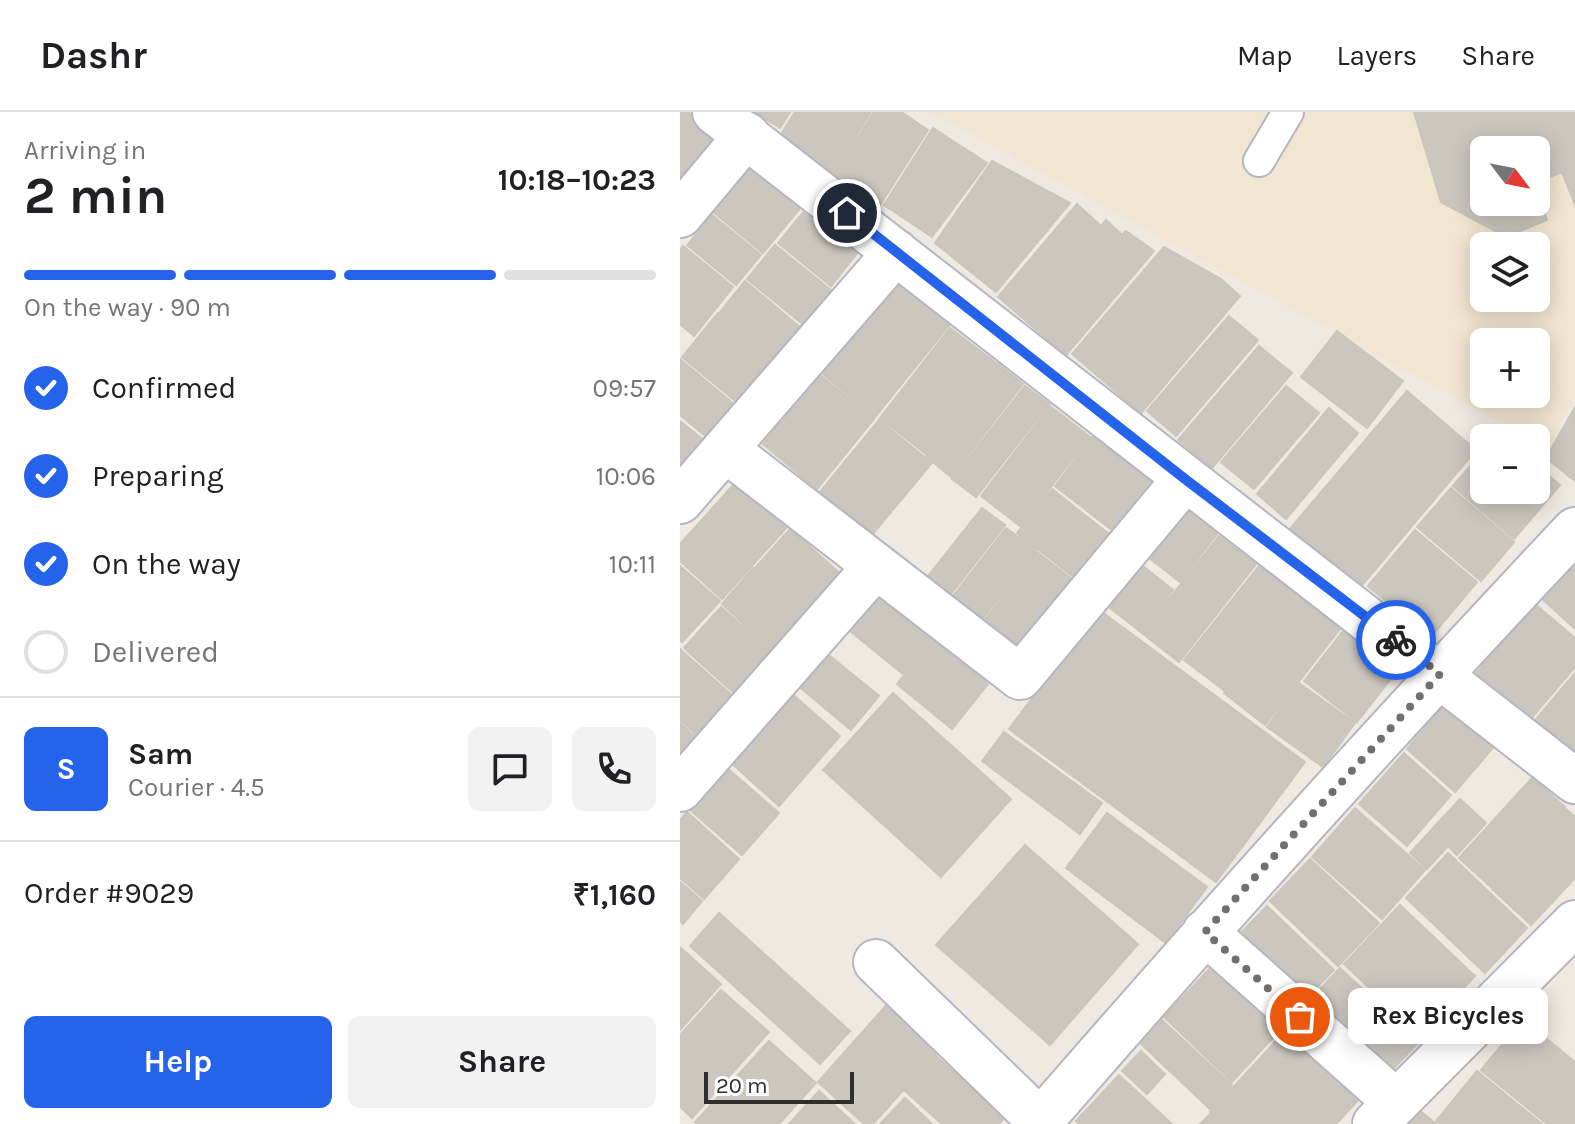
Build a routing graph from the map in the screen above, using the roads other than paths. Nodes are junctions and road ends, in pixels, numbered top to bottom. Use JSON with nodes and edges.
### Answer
{"nodes":[{"id":1,"x":1288,"y":112,"type":"edge"},
{"id":2,"x":731,"y":124,"type":"edge"},
{"id":3,"x":1259,"y":161,"type":"dead end"},
{"id":4,"x":680,"y":215,"type":"edge"},
{"id":5,"x":896,"y":252,"type":"junction"},
{"id":6,"x":725,"y":449,"type":"junction"},
{"id":7,"x":1185,"y":479,"type":"junction"},
{"id":8,"x":680,"y":501,"type":"edge"},
{"id":9,"x":1575,"y":530,"type":"edge"},
{"id":10,"x":876,"y":566,"type":"junction"},
{"id":11,"x":1440,"y":674,"type":"junction"},
{"id":12,"x":1575,"y":781,"type":"edge"},
{"id":13,"x":680,"y":789,"type":"edge"},
{"id":14,"x":1575,"y":923,"type":"edge"},
{"id":15,"x":1205,"y":932,"type":"junction"},
{"id":16,"x":876,"y":962,"type":"dead end"},
{"id":17,"x":1386,"y":1113,"type":"edge"},
{"id":18,"x":1039,"y":1122,"type":"edge"}],
"edges":[{"from":1,"to":3,"type":"lane"},
{"from":2,"to":4,"type":"street"},
{"from":2,"to":5,"type":"street"},
{"from":5,"to":6,"type":"street"},
{"from":5,"to":7,"type":"street"},
{"from":6,"to":8,"type":"street"},
{"from":6,"to":10,"type":"street"},
{"from":7,"to":10,"type":"street"},
{"from":7,"to":11,"type":"street"},
{"from":9,"to":11,"type":"street"},
{"from":10,"to":13,"type":"street"},
{"from":11,"to":12,"type":"street"},
{"from":11,"to":15,"type":"street"},
{"from":14,"to":17,"type":"street"},
{"from":15,"to":17,"type":"street"},
{"from":15,"to":18,"type":"street"},
{"from":16,"to":18,"type":"street"}]}
